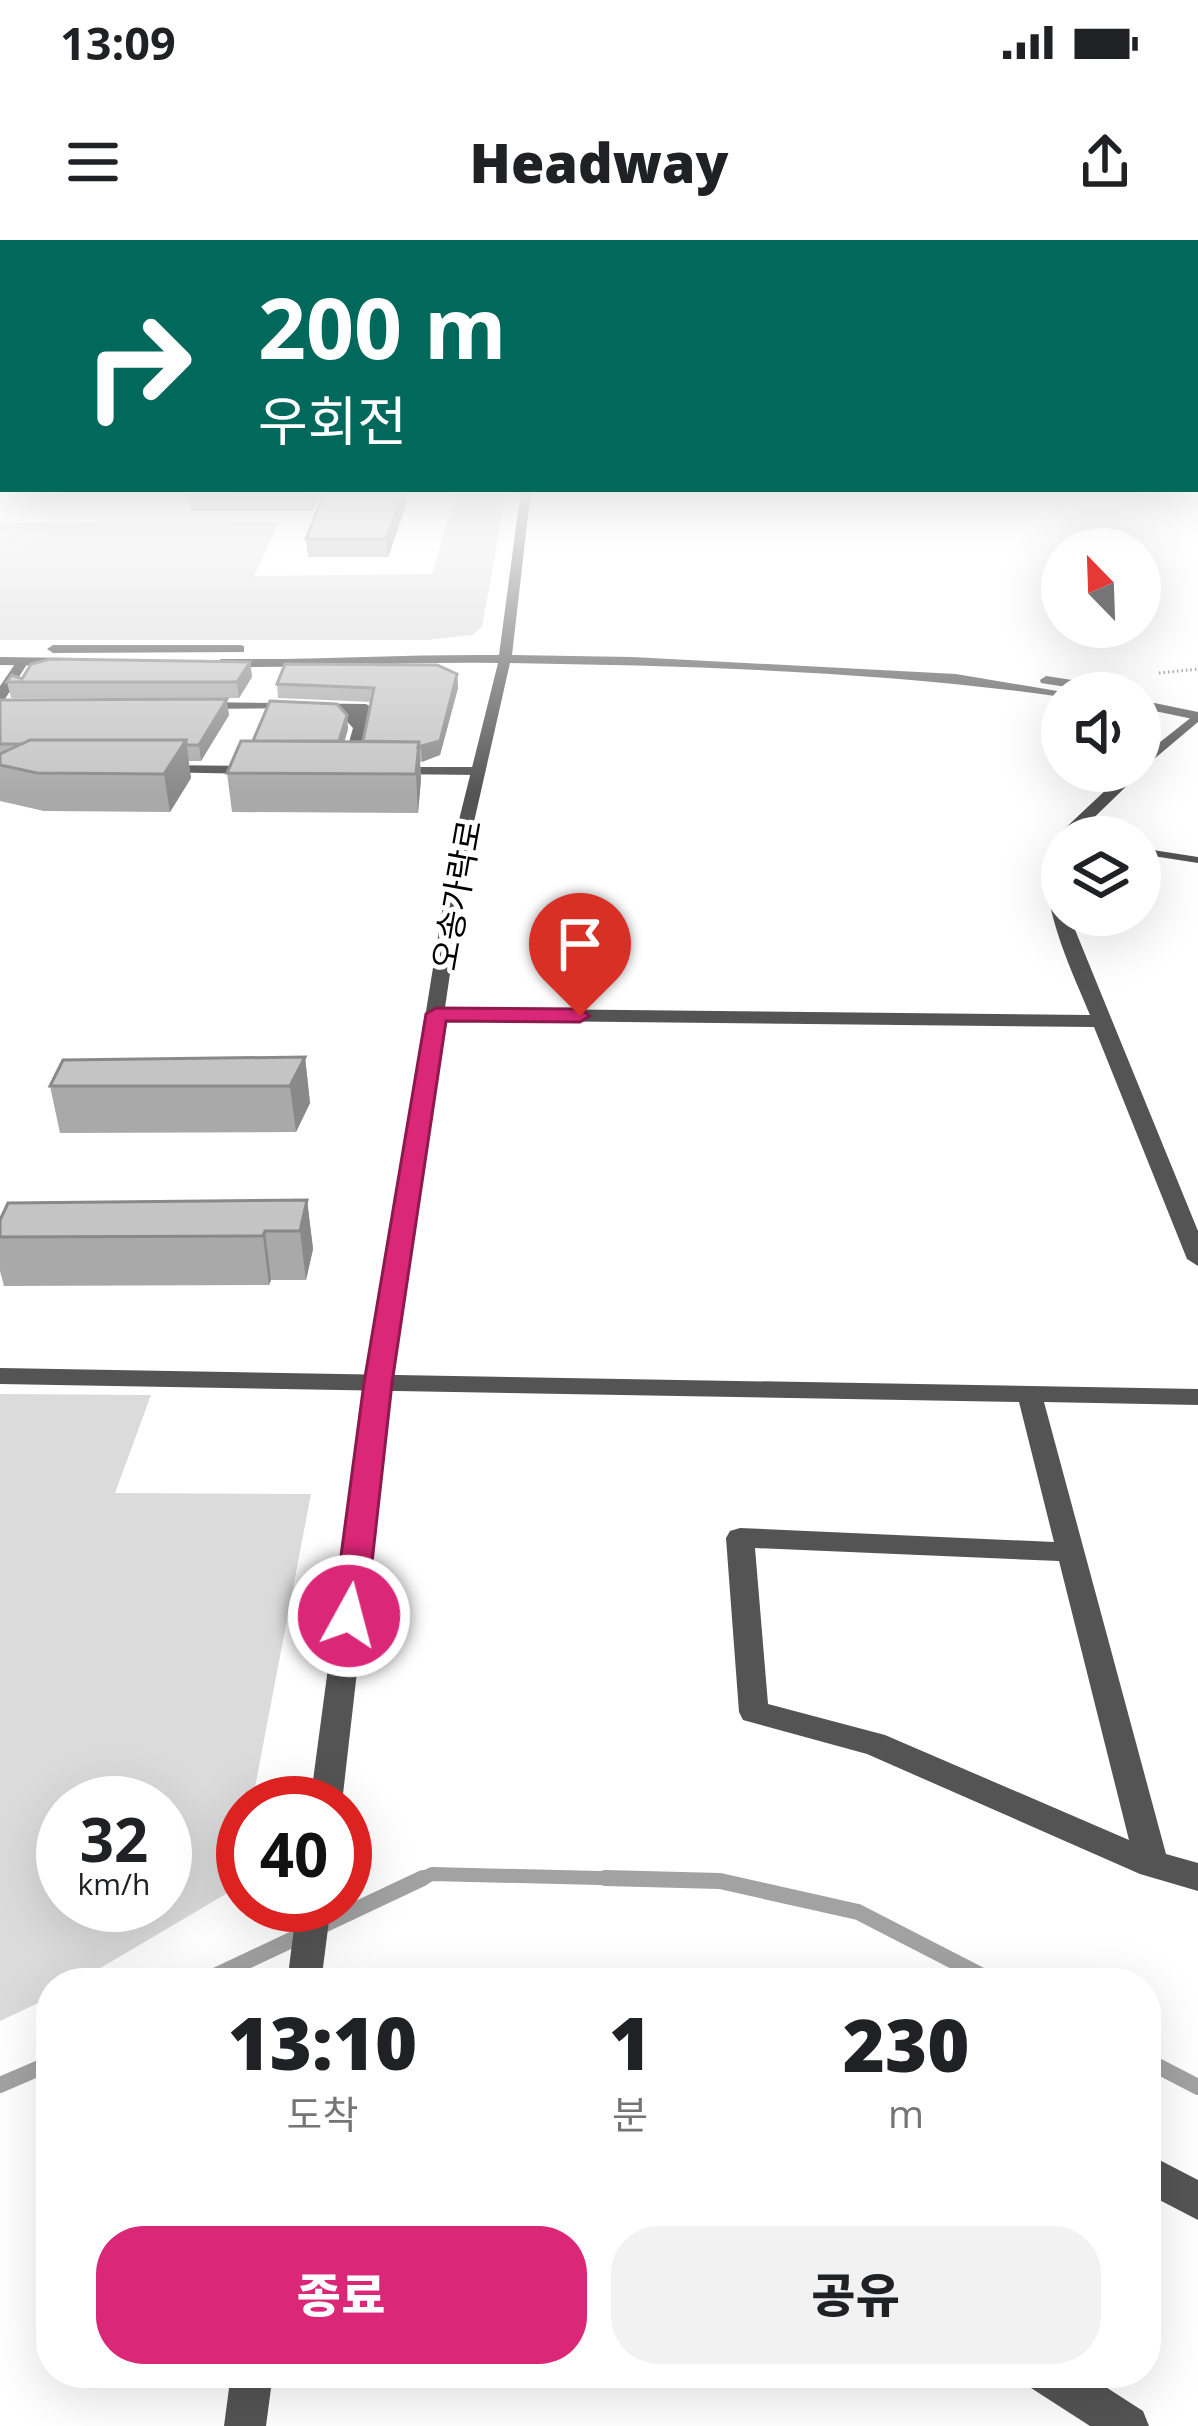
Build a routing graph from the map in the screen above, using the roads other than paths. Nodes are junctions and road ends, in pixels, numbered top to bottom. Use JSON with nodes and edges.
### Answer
{"nodes":[{"id":1,"x":513,"y":591,"type":"edge"},
{"id":2,"x":0,"y":648,"type":"edge"},
{"id":3,"x":386,"y":657,"type":"junction"},
{"id":4,"x":505,"y":658,"type":"junction"},
{"id":5,"x":0,"y":661,"type":"edge"},
{"id":6,"x":23,"y":661,"type":"junction"},
{"id":7,"x":632,"y":661,"type":"junction"},
{"id":8,"x":1041,"y":682,"type":"edge"},
{"id":9,"x":1041,"y":690,"type":"edge"},
{"id":10,"x":0,"y":696,"type":"edge"},
{"id":11,"x":1161,"y":698,"type":"edge"},
{"id":12,"x":1198,"y":705,"type":"edge"},
{"id":13,"x":0,"y":706,"type":"edge"},
{"id":14,"x":24,"y":706,"type":"edge"},
{"id":15,"x":166,"y":706,"type":"edge"},
{"id":16,"x":1161,"y":708,"type":"edge"},
{"id":17,"x":1198,"y":716,"type":"edge"},
{"id":18,"x":1161,"y":748,"type":"edge"},
{"id":19,"x":139,"y":769,"type":"edge"},
{"id":20,"x":279,"y":770,"type":"edge"},
{"id":21,"x":325,"y":770,"type":"edge"},
{"id":22,"x":348,"y":771,"type":"junction"},
{"id":23,"x":479,"y":771,"type":"junction"},
{"id":24,"x":1113,"y":792,"type":"edge"},
{"id":25,"x":1088,"y":816,"type":"edge"},
{"id":26,"x":1161,"y":854,"type":"edge"},
{"id":27,"x":1198,"y":860,"type":"edge"},
{"id":28,"x":1068,"y":936,"type":"edge"},
{"id":29,"x":436,"y":1014,"type":"junction"},
{"id":30,"x":1105,"y":1021,"type":"junction"},
{"id":31,"x":1198,"y":1258,"type":"edge"},
{"id":32,"x":0,"y":1376,"type":"edge"},
{"id":33,"x":378,"y":1383,"type":"junction"},
{"id":34,"x":1030,"y":1396,"type":"junction"},
{"id":35,"x":1198,"y":1397,"type":"edge"},
{"id":36,"x":1068,"y":1552,"type":"junction"},
{"id":37,"x":329,"y":1776,"type":"edge"},
{"id":38,"x":1152,"y":1864,"type":"junction"},
{"id":39,"x":1198,"y":1877,"type":"edge"},
{"id":40,"x":311,"y":1932,"type":"edge"},
{"id":41,"x":306,"y":1968,"type":"edge"},
{"id":42,"x":1161,"y":2180,"type":"edge"},
{"id":43,"x":1198,"y":2201,"type":"edge"},
{"id":44,"x":250,"y":2388,"type":"edge"},
{"id":45,"x":1069,"y":2388,"type":"edge"},
{"id":46,"x":245,"y":2426,"type":"edge"},
{"id":47,"x":1128,"y":2426,"type":"edge"}],
"edges":[{"from":1,"to":4,"type":"street","name":"오송가락로"},
{"from":2,"to":3,"type":"street"},
{"from":3,"to":4,"type":"street"},
{"from":3,"to":6,"type":"street"},
{"from":4,"to":7,"type":"street"},
{"from":4,"to":23,"type":"street","name":"오송가락로"},
{"from":5,"to":6,"type":"street"},
{"from":6,"to":10,"type":"street"},
{"from":7,"to":8,"type":"street"},
{"from":7,"to":9,"type":"street"},
{"from":11,"to":12,"type":"street"},
{"from":13,"to":14,"type":"street"},
{"from":15,"to":22,"type":"street"},
{"from":16,"to":17,"type":"street"},
{"from":17,"to":18,"type":"street"},
{"from":19,"to":20,"type":"street"},
{"from":21,"to":22,"type":"street","name":"오송가락로"},
{"from":22,"to":23,"type":"street","name":"오송가락로"},
{"from":23,"to":29,"type":"street","name":"오송가락로"},
{"from":24,"to":25,"type":"street"},
{"from":26,"to":27,"type":"lane"},
{"from":28,"to":30,"type":"street"},
{"from":29,"to":30,"type":"street"},
{"from":29,"to":33,"type":"street","name":"오송가락로"},
{"from":30,"to":31,"type":"street"},
{"from":32,"to":33,"type":"street"},
{"from":33,"to":34,"type":"street"},
{"from":33,"to":37,"type":"street","name":"오송가락로"},
{"from":34,"to":35,"type":"street"},
{"from":34,"to":36,"type":"street"},
{"from":36,"to":38,"type":"street"},
{"from":36,"to":38,"type":"street"},
{"from":38,"to":39,"type":"street"},
{"from":40,"to":41,"type":"street"},
{"from":42,"to":43,"type":"street"},
{"from":44,"to":46,"type":"street"},
{"from":45,"to":47,"type":"street"}]}
